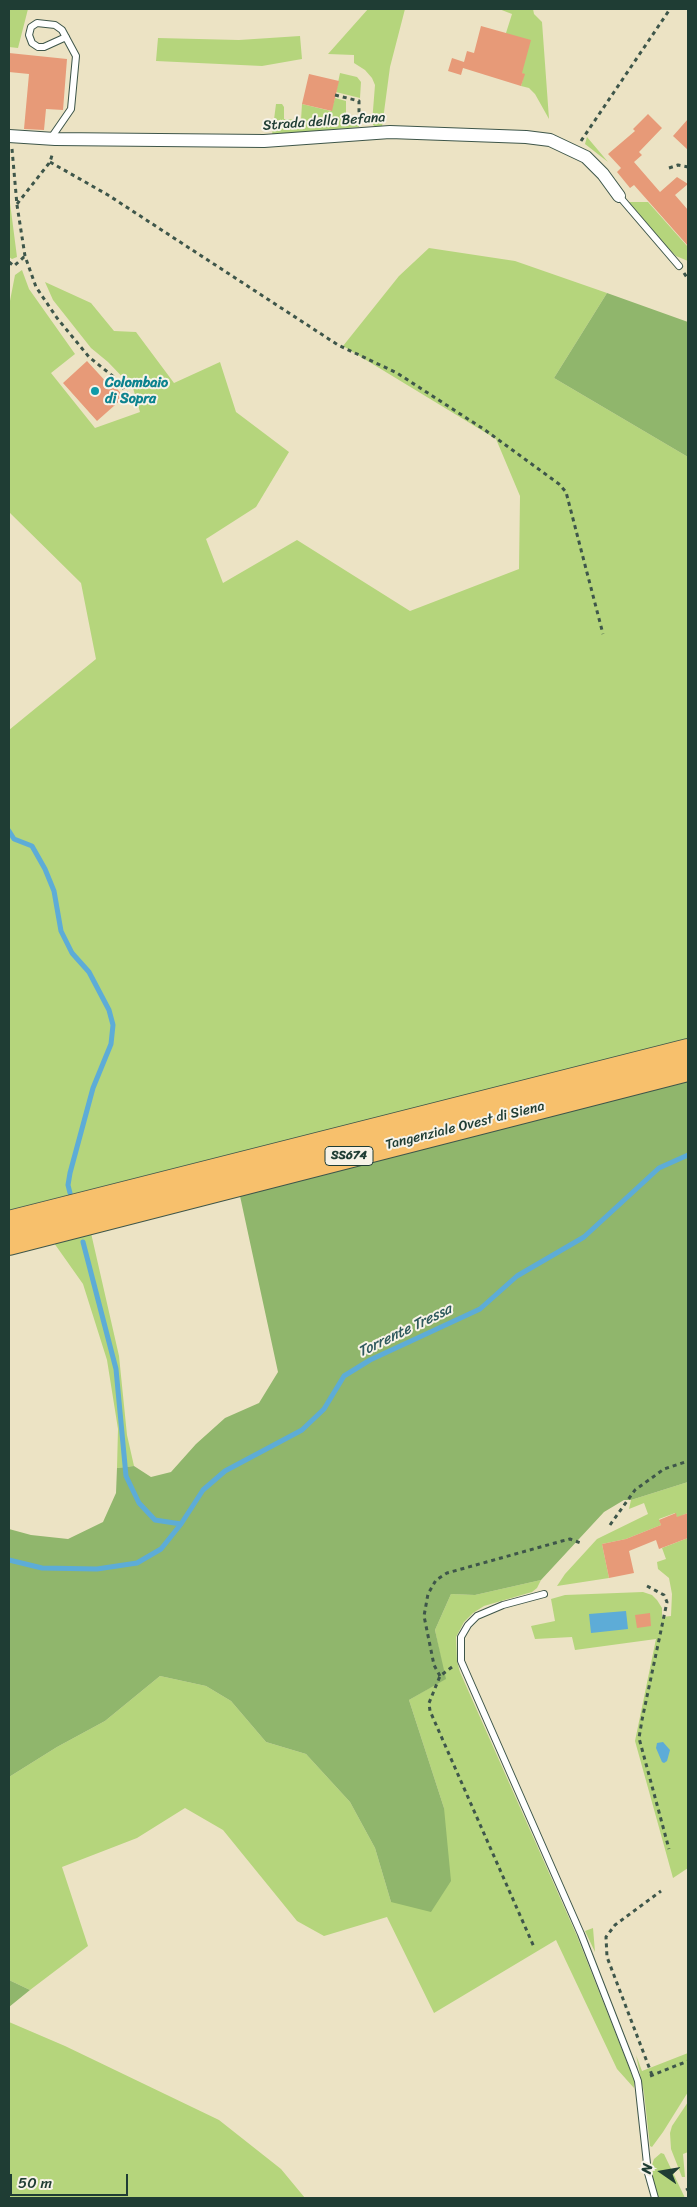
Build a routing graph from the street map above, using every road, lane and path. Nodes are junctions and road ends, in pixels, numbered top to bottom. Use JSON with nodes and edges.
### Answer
{"nodes":[{"id":1,"x":670,"y":9,"type":"edge"},
{"id":2,"x":66,"y":36,"type":"junction"},
{"id":3,"x":335,"y":95,"type":"dead end"},
{"id":4,"x":367,"y":120,"type":"dead end"},
{"id":5,"x":10,"y":136,"type":"edge"},
{"id":6,"x":52,"y":139,"type":"junction"},
{"id":7,"x":577,"y":151,"type":"junction"},
{"id":8,"x":50,"y":162,"type":"junction"},
{"id":9,"x":688,"y":167,"type":"edge"},
{"id":10,"x":669,"y":168,"type":"dead end"},
{"id":11,"x":619,"y":196,"type":"joint"},
{"id":12,"x":16,"y":204,"type":"junction"},
{"id":13,"x":25,"y":256,"type":"junction"},
{"id":14,"x":9,"y":262,"type":"edge"},
{"id":15,"x":679,"y":266,"type":"dead end"},
{"id":16,"x":130,"y":407,"type":"dead end"},
{"id":17,"x":603,"y":634,"type":"dead end"},
{"id":18,"x":688,"y":1051,"type":"edge"},
{"id":19,"x":688,"y":1069,"type":"edge"},
{"id":20,"x":9,"y":1223,"type":"edge"},
{"id":21,"x":9,"y":1243,"type":"edge"},
{"id":22,"x":688,"y":1461,"type":"edge"},
{"id":23,"x":610,"y":1524,"type":"dead end"},
{"id":24,"x":584,"y":1544,"type":"dead end"},
{"id":25,"x":647,"y":1586,"type":"dead end"},
{"id":26,"x":544,"y":1594,"type":"dead end"},
{"id":27,"x":461,"y":1661,"type":"junction"},
{"id":28,"x":440,"y":1676,"type":"junction"},
{"id":29,"x":669,"y":1849,"type":"dead end"},
{"id":30,"x":661,"y":1891,"type":"dead end"},
{"id":31,"x":534,"y":1947,"type":"dead end"},
{"id":32,"x":688,"y":2061,"type":"edge"},
{"id":33,"x":652,"y":2075,"type":"junction"},
{"id":34,"x":638,"y":2081,"type":"junction"},
{"id":35,"x":655,"y":2198,"type":"edge"}],
"edges":[{"from":1,"to":7,"type":"path"},
{"from":2,"to":2,"type":"lane"},
{"from":2,"to":6,"type":"lane"},
{"from":3,"to":4,"type":"path"},
{"from":5,"to":6,"type":"street","name":"Strada della Befana"},
{"from":5,"to":12,"type":"path"},
{"from":6,"to":7,"type":"street","name":"Strada della Befana"},
{"from":6,"to":8,"type":"path"},
{"from":7,"to":11,"type":"street","name":"Strada della Befana"},
{"from":8,"to":12,"type":"path"},
{"from":8,"to":17,"type":"path"},
{"from":9,"to":10,"type":"path"},
{"from":11,"to":15,"type":"lane"},
{"from":12,"to":13,"type":"path"},
{"from":13,"to":14,"type":"path"},
{"from":13,"to":16,"type":"path"},
{"from":18,"to":20,"type":"highway","name":"Tangenziale Ovest di Siena","number":"SS674"},
{"from":19,"to":21,"type":"highway","name":"Tangenziale Ovest di Siena","number":"SS674"},
{"from":22,"to":23,"type":"path"},
{"from":24,"to":28,"type":"path"},
{"from":25,"to":29,"type":"path"},
{"from":26,"to":27,"type":"lane"},
{"from":27,"to":28,"type":"path"},
{"from":27,"to":34,"type":"lane"},
{"from":28,"to":31,"type":"path"},
{"from":30,"to":33,"type":"path"},
{"from":32,"to":33,"type":"path"},
{"from":33,"to":34,"type":"path"},
{"from":34,"to":35,"type":"lane"}]}
